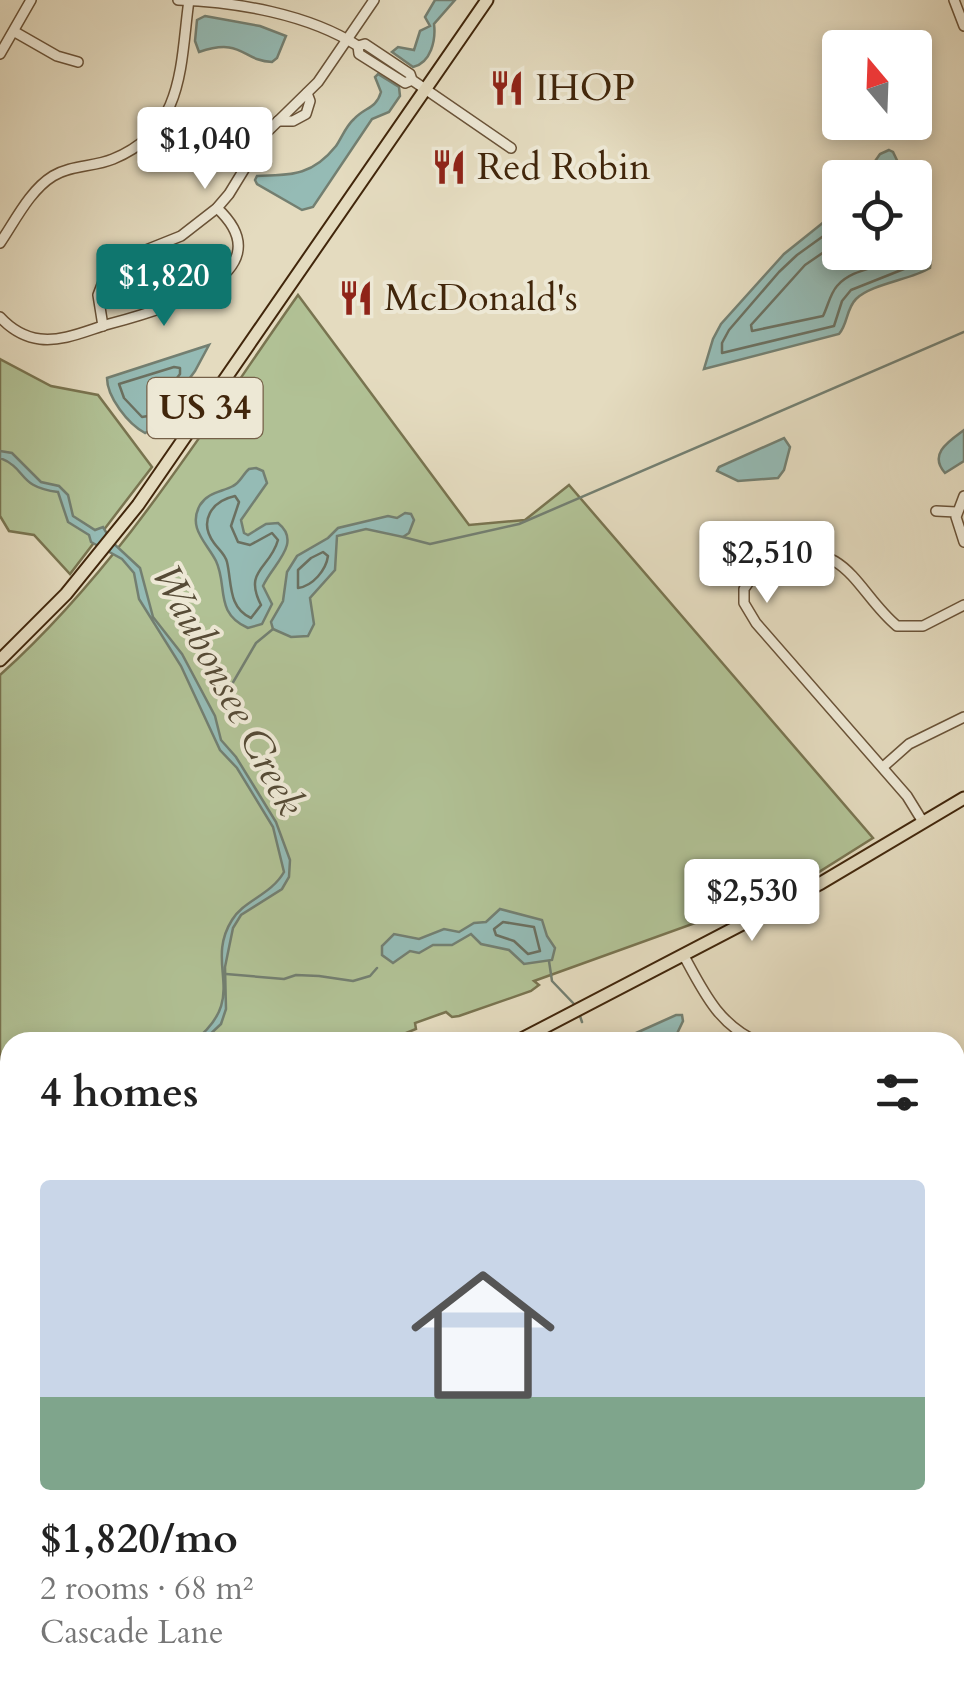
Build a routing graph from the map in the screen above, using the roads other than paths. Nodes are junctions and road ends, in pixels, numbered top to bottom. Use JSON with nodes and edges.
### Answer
{"nodes":[{"id":1,"x":30,"y":0,"type":"edge"},
{"id":2,"x":178,"y":0,"type":"edge"},
{"id":3,"x":188,"y":0,"type":"edge"},
{"id":4,"x":265,"y":0,"type":"edge"},
{"id":5,"x":374,"y":0,"type":"edge"},
{"id":6,"x":487,"y":0,"type":"edge"},
{"id":7,"x":954,"y":0,"type":"edge"},
{"id":8,"x":262,"y":12,"type":"junction"},
{"id":9,"x":964,"y":26,"type":"edge"},
{"id":10,"x":15,"y":32,"type":"junction"},
{"id":11,"x":348,"y":40,"type":"junction"},
{"id":12,"x":0,"y":54,"type":"edge"},
{"id":13,"x":78,"y":62,"type":"dead end"},
{"id":14,"x":427,"y":90,"type":"junction"},
{"id":15,"x":511,"y":148,"type":"dead end"},
{"id":16,"x":217,"y":208,"type":"junction"},
{"id":17,"x":0,"y":243,"type":"edge"},
{"id":18,"x":0,"y":317,"type":"edge"},
{"id":19,"x":102,"y":326,"type":"junction"},
{"id":20,"x":964,"y":496,"type":"edge"},
{"id":21,"x":936,"y":511,"type":"dead end"},
{"id":22,"x":956,"y":512,"type":"junction"},
{"id":23,"x":964,"y":542,"type":"edge"},
{"id":24,"x":731,"y":587,"type":"dead end"},
{"id":25,"x":744,"y":589,"type":"junction"},
{"id":26,"x":964,"y":606,"type":"edge"},
{"id":27,"x":0,"y":660,"type":"edge"},
{"id":28,"x":964,"y":718,"type":"edge"},
{"id":29,"x":883,"y":767,"type":"junction"},
{"id":30,"x":964,"y":798,"type":"edge"},
{"id":31,"x":923,"y":822,"type":"junction"},
{"id":32,"x":684,"y":956,"type":"junction"},
{"id":33,"x":536,"y":1032,"type":"edge"},
{"id":34,"x":736,"y":1032,"type":"edge"}],
"edges":[{"from":1,"to":10,"type":"street"},
{"from":2,"to":3,"type":"street"},
{"from":3,"to":8,"type":"street"},
{"from":3,"to":17,"type":"street"},
{"from":4,"to":8,"type":"street"},
{"from":5,"to":11,"type":"street"},
{"from":6,"to":14,"type":"main road","number":"US 34"},
{"from":7,"to":9,"type":"street"},
{"from":8,"to":11,"type":"street"},
{"from":10,"to":12,"type":"street"},
{"from":10,"to":13,"type":"street"},
{"from":11,"to":14,"type":"street"},
{"from":11,"to":16,"type":"street"},
{"from":14,"to":15,"type":"street"},
{"from":14,"to":27,"type":"main road","number":"US 34"},
{"from":16,"to":19,"type":"street"},
{"from":16,"to":19,"type":"street"},
{"from":18,"to":19,"type":"street"},
{"from":20,"to":22,"type":"street"},
{"from":21,"to":22,"type":"street"},
{"from":22,"to":23,"type":"street"},
{"from":24,"to":25,"type":"street"},
{"from":25,"to":26,"type":"street"},
{"from":25,"to":29,"type":"street"},
{"from":28,"to":29,"type":"street"},
{"from":29,"to":31,"type":"street"},
{"from":30,"to":31,"type":"main road"},
{"from":31,"to":32,"type":"main road"},
{"from":32,"to":33,"type":"main road"},
{"from":32,"to":34,"type":"street"}]}
